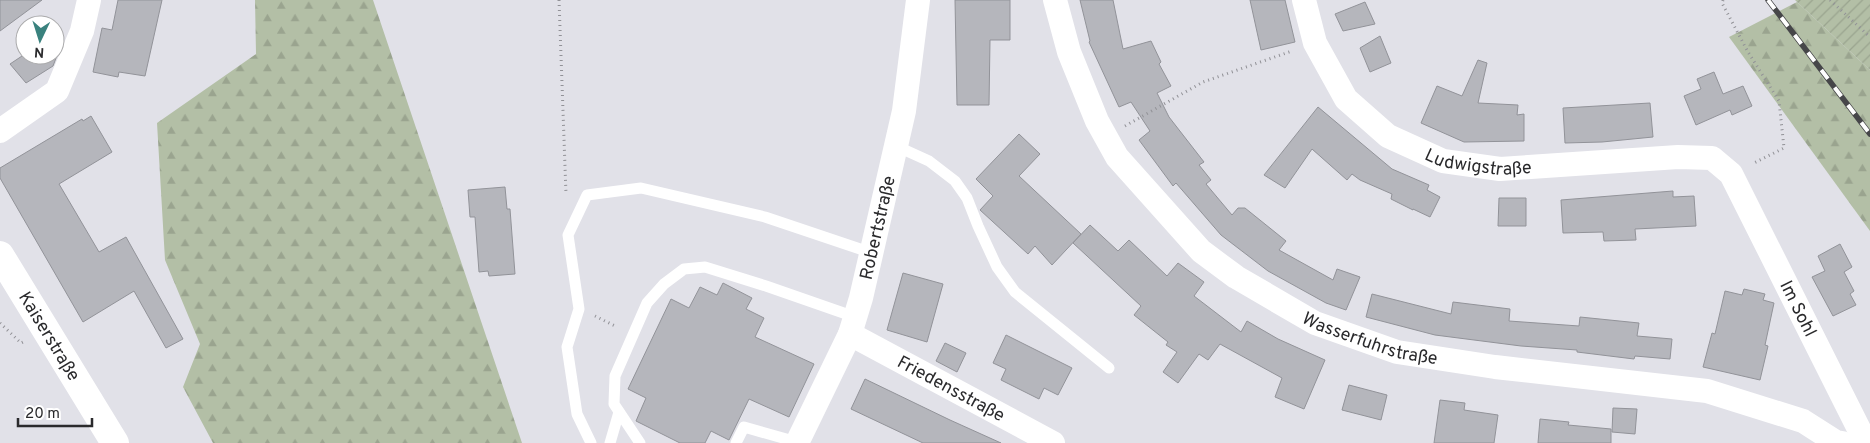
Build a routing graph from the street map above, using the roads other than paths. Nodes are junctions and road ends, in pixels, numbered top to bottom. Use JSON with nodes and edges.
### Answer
{"nodes":[{"id":1,"x":89,"y":0,"type":"edge"},
{"id":2,"x":918,"y":0,"type":"edge"},
{"id":3,"x":1055,"y":0,"type":"edge"},
{"id":4,"x":1304,"y":0,"type":"edge"},
{"id":5,"x":0,"y":131,"type":"edge"},
{"id":6,"x":896,"y":146,"type":"junction"},
{"id":7,"x":1731,"y":174,"type":"joint"},
{"id":8,"x":872,"y":252,"type":"junction"},
{"id":9,"x":0,"y":256,"type":"edge"},
{"id":10,"x":852,"y":326,"type":"junction"},
{"id":11,"x":1109,"y":368,"type":"dead end"},
{"id":12,"x":619,"y":412,"type":"junction"},
{"id":13,"x":115,"y":443,"type":"edge"},
{"id":14,"x":591,"y":443,"type":"edge"},
{"id":15,"x":610,"y":443,"type":"edge"},
{"id":16,"x":640,"y":443,"type":"edge"},
{"id":17,"x":736,"y":443,"type":"edge"},
{"id":18,"x":797,"y":443,"type":"edge"},
{"id":19,"x":1053,"y":443,"type":"edge"},
{"id":20,"x":1842,"y":443,"type":"edge"},
{"id":21,"x":1866,"y":443,"type":"edge"}],
"edges":[{"from":1,"to":5,"type":"street"},
{"from":2,"to":6,"type":"street","name":"Robertstraße"},
{"from":3,"to":20,"type":"street","name":"Wasserfuhrstraße"},
{"from":4,"to":7,"type":"street","name":"Ludwigstraße"},
{"from":6,"to":8,"type":"street","name":"Robertstraße"},
{"from":6,"to":11,"type":"lane"},
{"from":7,"to":21,"type":"street","name":"Im Sohl"},
{"from":8,"to":10,"type":"street","name":"Robertstraße"},
{"from":8,"to":14,"type":"lane"},
{"from":9,"to":13,"type":"street","name":"Kaiserstraße"},
{"from":10,"to":12,"type":"lane"},
{"from":10,"to":18,"type":"street","name":"Robertstraße"},
{"from":10,"to":19,"type":"street","name":"Friedensstraße"},
{"from":12,"to":15,"type":"lane"},
{"from":12,"to":16,"type":"lane"},
{"from":17,"to":18,"type":"lane"}]}
